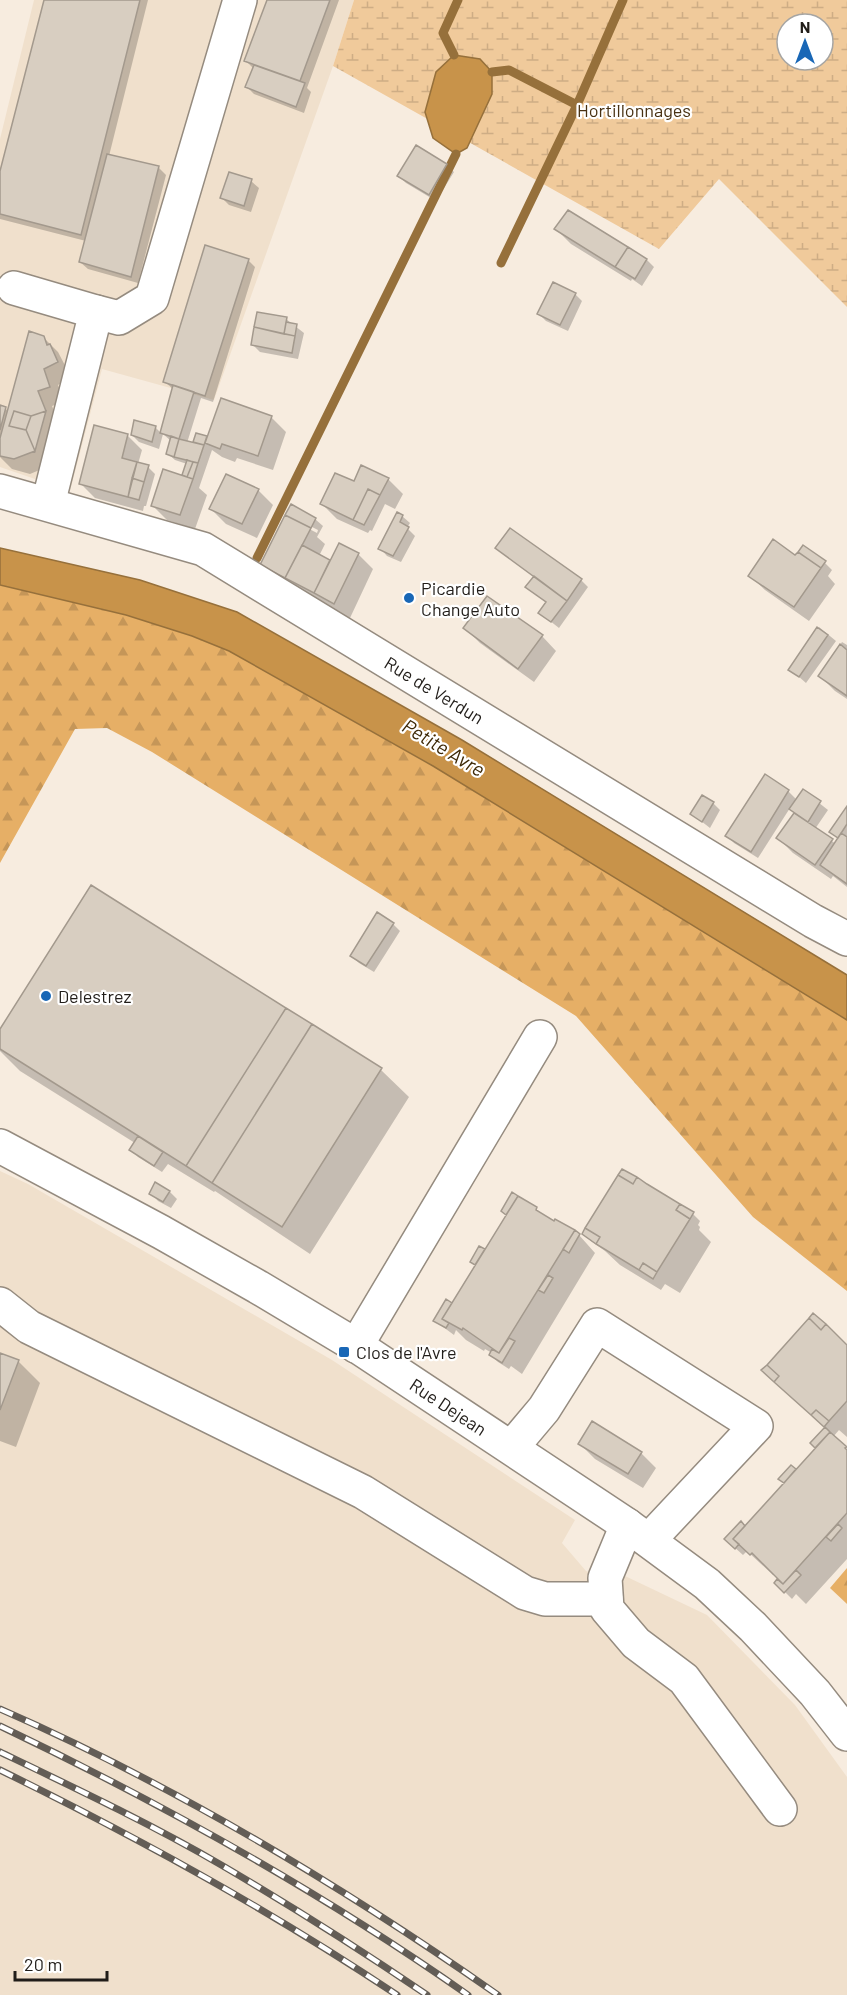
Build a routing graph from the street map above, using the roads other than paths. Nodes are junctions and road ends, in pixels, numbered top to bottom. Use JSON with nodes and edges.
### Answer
{"nodes":[{"id":1,"x":240,"y":0,"type":"edge"},
{"id":2,"x":14,"y":288,"type":"dead end"},
{"id":3,"x":96,"y":312,"type":"junction"},
{"id":4,"x":0,"y":491,"type":"edge"},
{"id":5,"x":48,"y":504,"type":"junction"},
{"id":6,"x":847,"y":939,"type":"edge"},
{"id":7,"x":540,"y":1037,"type":"dead end"},
{"id":8,"x":0,"y":1146,"type":"edge"},
{"id":9,"x":0,"y":1304,"type":"edge"},
{"id":10,"x":356,"y":1346,"type":"junction"},
{"id":11,"x":512,"y":1447,"type":"junction"},
{"id":12,"x":638,"y":1532,"type":"junction"},
{"id":13,"x":606,"y":1599,"type":"junction"},
{"id":14,"x":847,"y":1734,"type":"edge"},
{"id":15,"x":780,"y":1809,"type":"dead end"}],
"edges":[{"from":1,"to":3,"type":"street"},
{"from":2,"to":3,"type":"street"},
{"from":3,"to":5,"type":"street"},
{"from":4,"to":5,"type":"street","name":"Rue de Verdun"},
{"from":5,"to":6,"type":"street","name":"Rue de Verdun"},
{"from":7,"to":10,"type":"street"},
{"from":8,"to":10,"type":"street","name":"Rue Dejean"},
{"from":9,"to":13,"type":"street"},
{"from":10,"to":11,"type":"street","name":"Rue Dejean"},
{"from":11,"to":12,"type":"street","name":"Rue Dejean"},
{"from":11,"to":12,"type":"street"},
{"from":12,"to":13,"type":"street"},
{"from":12,"to":14,"type":"street","name":"Rue Dejean"},
{"from":13,"to":15,"type":"street"}]}
